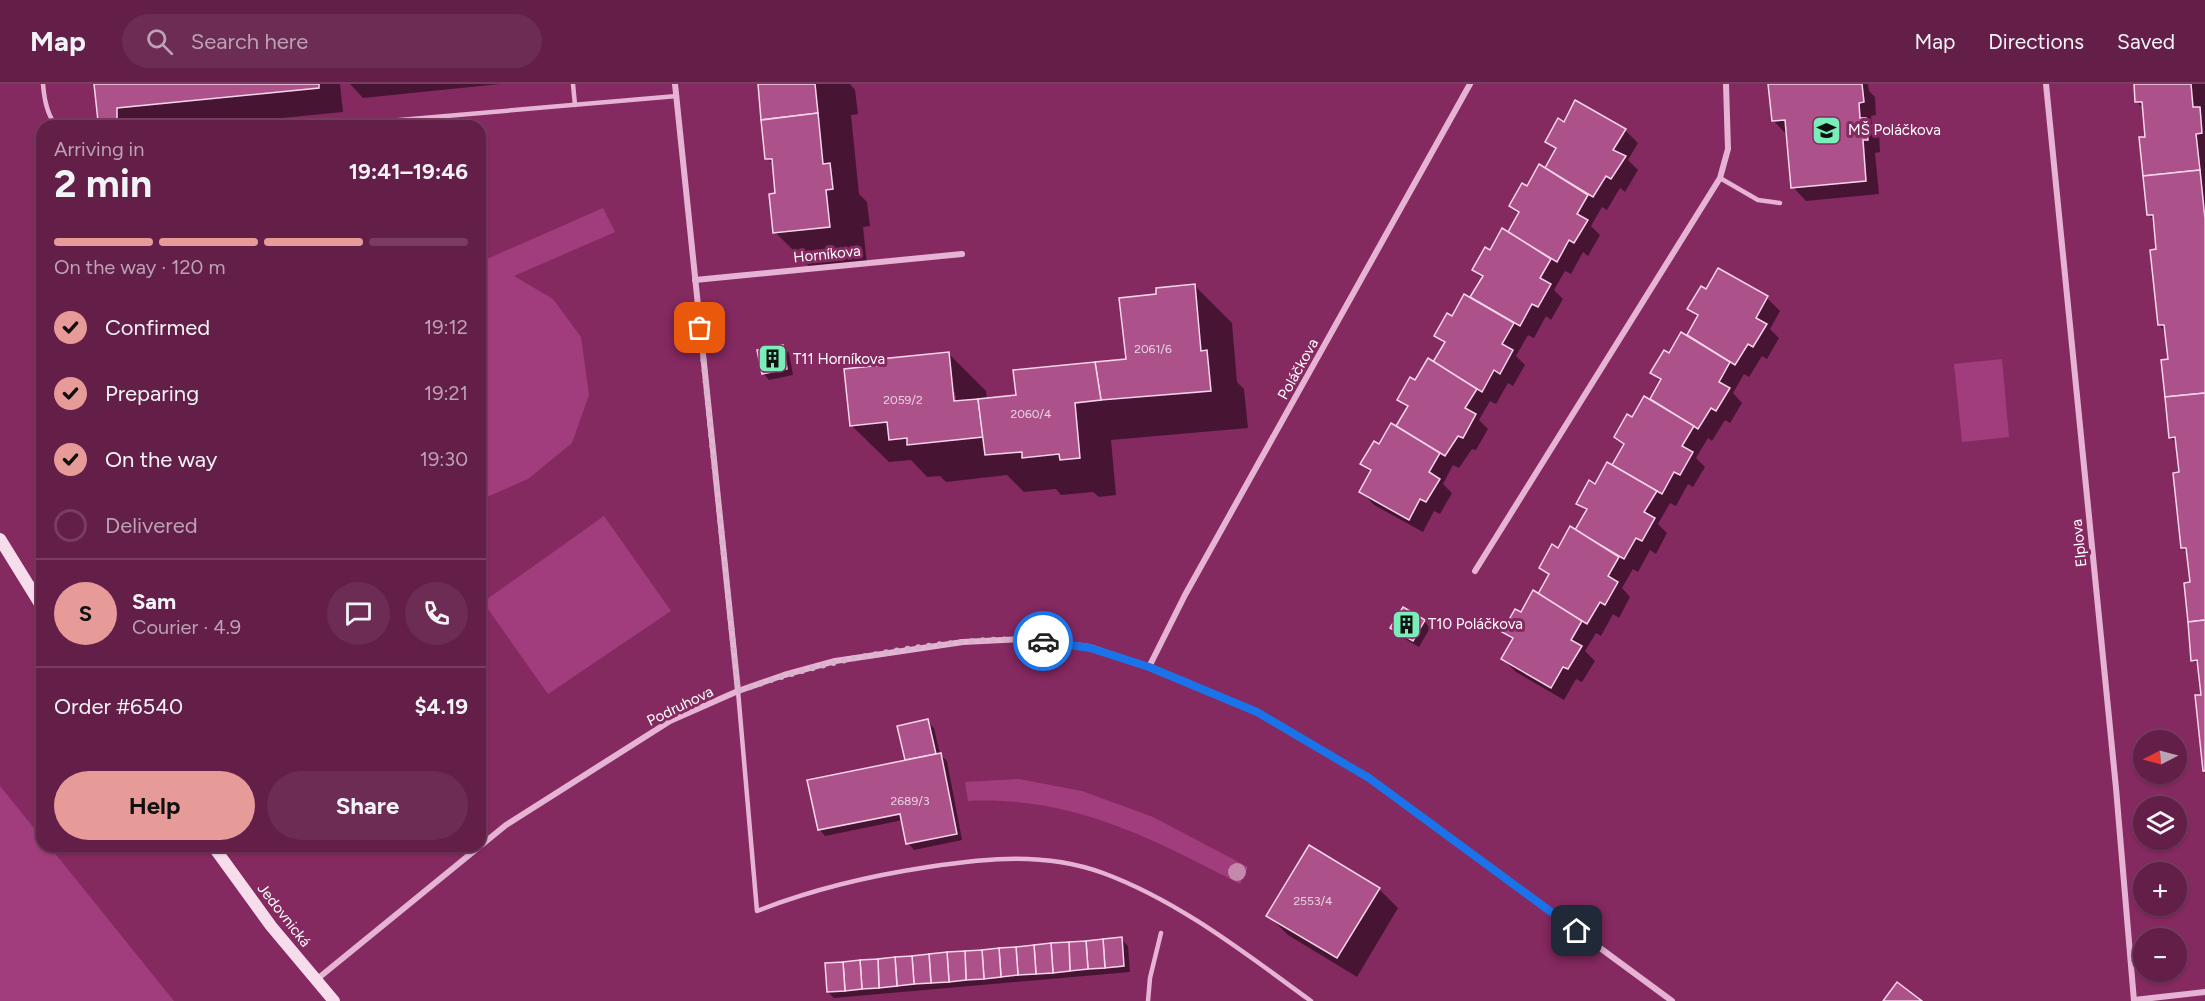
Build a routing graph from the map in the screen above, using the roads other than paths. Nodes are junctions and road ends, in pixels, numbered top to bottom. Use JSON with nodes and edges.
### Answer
{"nodes":[{"id":1,"x":43,"y":84,"type":"edge"},
{"id":2,"x":573,"y":84,"type":"edge"},
{"id":3,"x":675,"y":84,"type":"edge"},
{"id":4,"x":1470,"y":84,"type":"edge"},
{"id":5,"x":1726,"y":84,"type":"edge"},
{"id":6,"x":2046,"y":84,"type":"edge"},
{"id":7,"x":677,"y":96,"type":"junction"},
{"id":8,"x":575,"y":105,"type":"junction"},
{"id":9,"x":52,"y":120,"type":"edge"},
{"id":10,"x":400,"y":120,"type":"edge"},
{"id":11,"x":1720,"y":178,"type":"junction"},
{"id":12,"x":1780,"y":203,"type":"dead end"},
{"id":13,"x":962,"y":254,"type":"dead end"},
{"id":14,"x":695,"y":280,"type":"junction"},
{"id":15,"x":0,"y":539,"type":"edge"},
{"id":16,"x":1475,"y":571,"type":"dead end"},
{"id":17,"x":36,"y":597,"type":"edge"},
{"id":18,"x":1149,"y":667,"type":"junction"},
{"id":19,"x":738,"y":691,"type":"junction"},
{"id":20,"x":486,"y":841,"type":"edge"},
{"id":21,"x":217,"y":852,"type":"edge"},
{"id":22,"x":473,"y":852,"type":"edge"},
{"id":23,"x":1161,"y":933,"type":"dead end"},
{"id":24,"x":316,"y":980,"type":"junction"},
{"id":25,"x":2205,"y":992,"type":"edge"},
{"id":26,"x":2134,"y":1000,"type":"edge"},
{"id":27,"x":334,"y":1001,"type":"edge"},
{"id":28,"x":1148,"y":1001,"type":"edge"},
{"id":29,"x":1311,"y":1001,"type":"edge"},
{"id":30,"x":1672,"y":1001,"type":"edge"}],
"edges":[{"from":1,"to":9,"type":"lane"},
{"from":2,"to":8,"type":"lane"},
{"from":3,"to":7,"type":"street"},
{"from":4,"to":18,"type":"street","name":"Poláčkova"},
{"from":5,"to":11,"type":"street"},
{"from":6,"to":26,"type":"street","name":"Elplova"},
{"from":7,"to":8,"type":"lane"},
{"from":7,"to":14,"type":"street"},
{"from":8,"to":10,"type":"lane"},
{"from":11,"to":12,"type":"lane"},
{"from":11,"to":16,"type":"street"},
{"from":13,"to":14,"type":"street","name":"Horníkova"},
{"from":14,"to":19,"type":"street"},
{"from":15,"to":17,"type":"main road"},
{"from":18,"to":19,"type":"street","name":"Podruhova"},
{"from":18,"to":30,"type":"street","name":"Podruhova"},
{"from":19,"to":20,"type":"street","name":"Podruhova"},
{"from":19,"to":29,"type":"lane"},
{"from":21,"to":24,"type":"main road","name":"Jedovnická"},
{"from":22,"to":24,"type":"street","name":"Podruhova"},
{"from":23,"to":28,"type":"lane"},
{"from":24,"to":27,"type":"main road","name":"Jedovnická"},
{"from":25,"to":26,"type":"street","name":"Elplova"}]}
